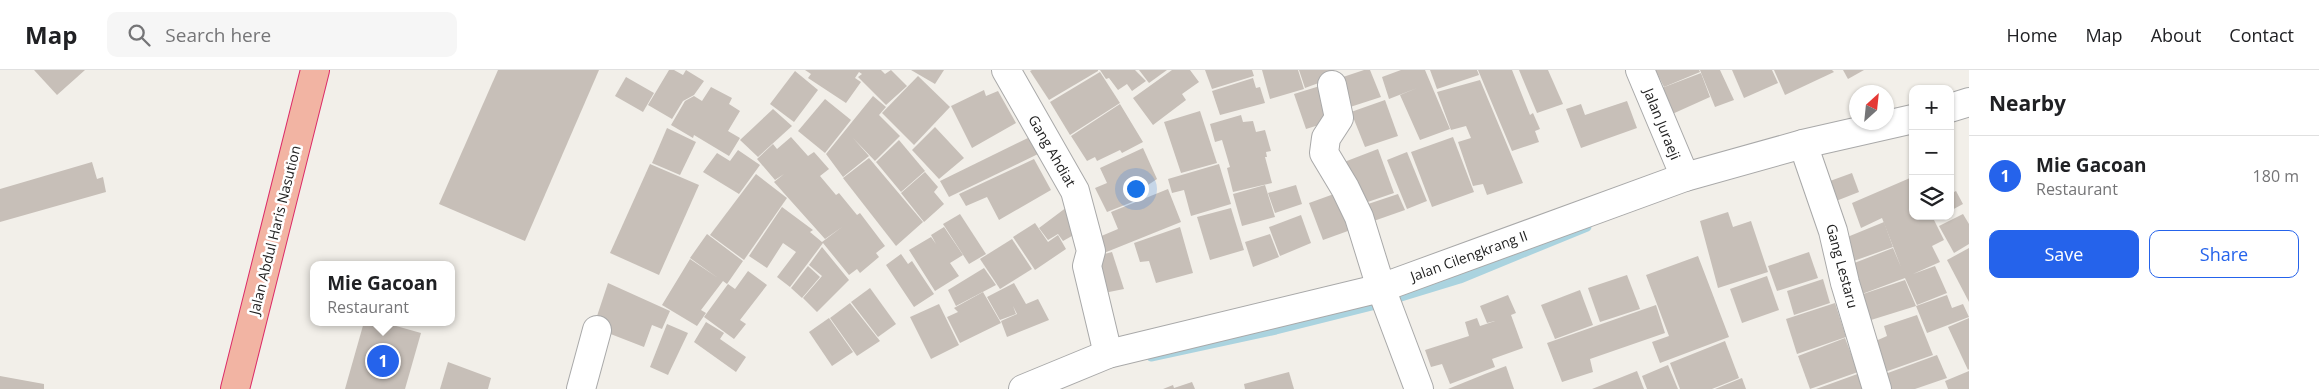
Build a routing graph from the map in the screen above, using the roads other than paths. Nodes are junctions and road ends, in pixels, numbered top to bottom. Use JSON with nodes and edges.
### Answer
{"nodes":[{"id":1,"x":315,"y":70,"type":"edge"},
{"id":2,"x":1006,"y":70,"type":"edge"},
{"id":3,"x":1640,"y":70,"type":"edge"},
{"id":4,"x":1332,"y":85,"type":"dead end"},
{"id":5,"x":1969,"y":102,"type":"edge"},
{"id":6,"x":1954,"y":107,"type":"edge"},
{"id":7,"x":1909,"y":120,"type":"edge"},
{"id":8,"x":1803,"y":144,"type":"junction"},
{"id":9,"x":1685,"y":177,"type":"junction"},
{"id":10,"x":1381,"y":288,"type":"junction"},
{"id":11,"x":597,"y":330,"type":"dead end"},
{"id":12,"x":1108,"y":354,"type":"junction"},
{"id":13,"x":235,"y":389,"type":"edge"},
{"id":14,"x":581,"y":389,"type":"edge"},
{"id":15,"x":1024,"y":389,"type":"edge"},
{"id":16,"x":1419,"y":389,"type":"edge"},
{"id":17,"x":1877,"y":389,"type":"edge"}],
"edges":[{"from":1,"to":13,"type":"highway","name":"Jalan Abdul Haris Nasution"},
{"from":2,"to":12,"type":"street","name":"Gang Ahdiat"},
{"from":3,"to":9,"type":"street","name":"Jalan Juraeji"},
{"from":4,"to":10,"type":"street"},
{"from":5,"to":6,"type":"street"},
{"from":7,"to":8,"type":"street","name":"Jalan Cilengkrang II"},
{"from":8,"to":9,"type":"street","name":"Jalan Cilengkrang II"},
{"from":8,"to":17,"type":"street","name":"Gang Lestaru"},
{"from":9,"to":10,"type":"street","name":"Jalan Cilengkrang II"},
{"from":10,"to":12,"type":"street","name":"Jalan Cilengkrang II"},
{"from":10,"to":16,"type":"street"},
{"from":11,"to":14,"type":"street"},
{"from":12,"to":15,"type":"street","name":"Jalan Cilengkrang II"}]}
